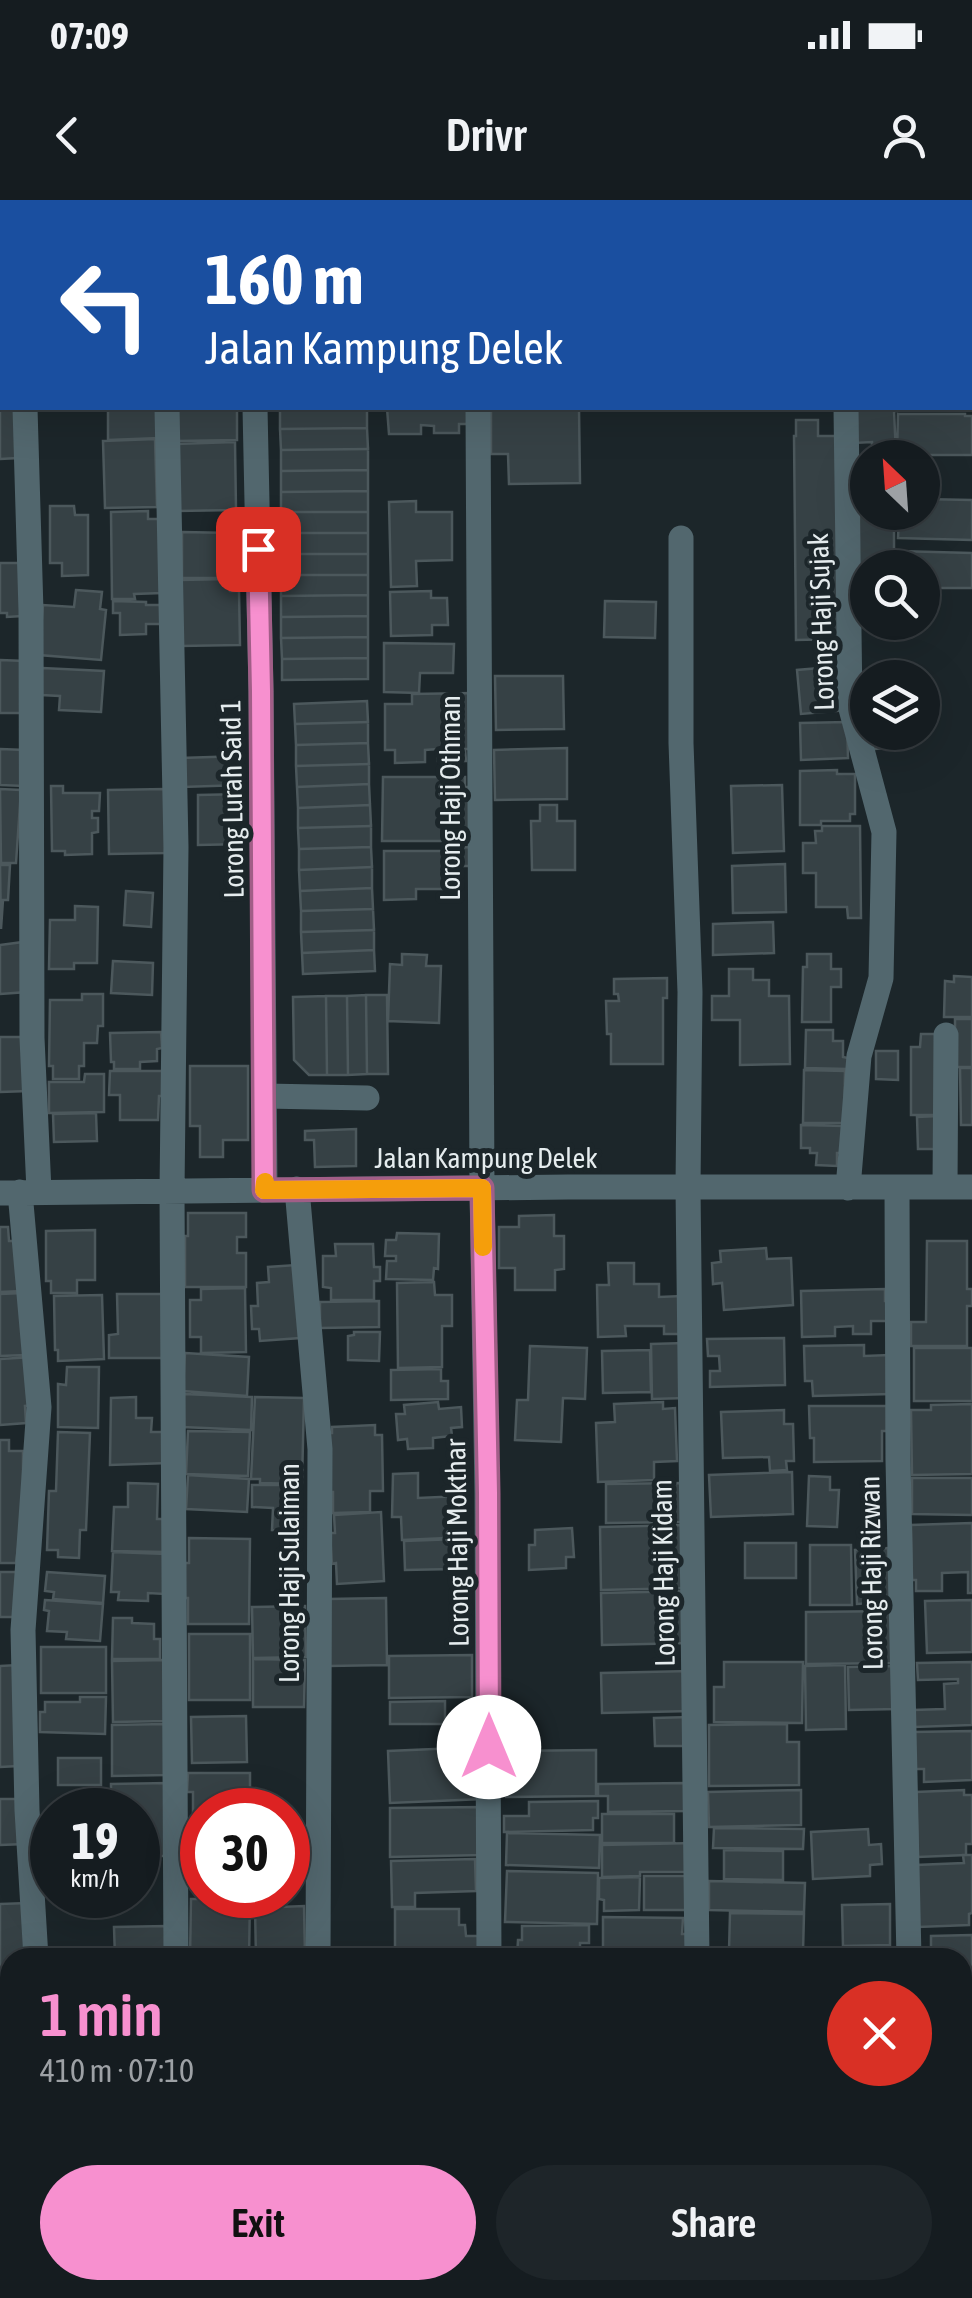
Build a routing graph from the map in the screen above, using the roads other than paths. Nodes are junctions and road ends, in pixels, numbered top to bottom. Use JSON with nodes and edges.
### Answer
{"nodes":[{"id":1,"x":26,"y":410,"type":"edge"},
{"id":2,"x":167,"y":410,"type":"edge"},
{"id":3,"x":254,"y":410,"type":"edge"},
{"id":4,"x":478,"y":410,"type":"edge"},
{"id":5,"x":846,"y":410,"type":"edge"},
{"id":6,"x":680,"y":538,"type":"dead end"},
{"id":7,"x":946,"y":1035,"type":"dead end"},
{"id":8,"x":265,"y":1096,"type":"junction"},
{"id":9,"x":367,"y":1098,"type":"dead end"},
{"id":10,"x":946,"y":1187,"type":"junction"},
{"id":11,"x":972,"y":1187,"type":"edge"},
{"id":12,"x":482,"y":1188,"type":"junction"},
{"id":13,"x":688,"y":1188,"type":"junction"},
{"id":14,"x":848,"y":1188,"type":"junction"},
{"id":15,"x":897,"y":1188,"type":"junction"},
{"id":16,"x":172,"y":1190,"type":"junction"},
{"id":17,"x":264,"y":1190,"type":"junction"},
{"id":18,"x":296,"y":1190,"type":"junction"},
{"id":19,"x":20,"y":1192,"type":"edge"},
{"id":20,"x":35,"y":1948,"type":"edge"},
{"id":21,"x":176,"y":1948,"type":"edge"},
{"id":22,"x":318,"y":1948,"type":"edge"},
{"id":23,"x":488,"y":1948,"type":"edge"},
{"id":24,"x":697,"y":1948,"type":"edge"},
{"id":25,"x":909,"y":1948,"type":"edge"}],
"edges":[{"from":1,"to":19,"type":"street"},
{"from":2,"to":16,"type":"street"},
{"from":3,"to":8,"type":"street","name":"Lorong Lurah Said 1"},
{"from":4,"to":12,"type":"street","name":"Lorong Haji Othman"},
{"from":5,"to":14,"type":"street","name":"Lorong Haji Sujak"},
{"from":6,"to":13,"type":"street","name":"Lorong Haji Kidam"},
{"from":7,"to":10,"type":"street"},
{"from":8,"to":9,"type":"street"},
{"from":8,"to":17,"type":"street","name":"Lorong Lurah Said 1"},
{"from":10,"to":11,"type":"street","name":"Jalan Kampung Delek"},
{"from":10,"to":15,"type":"street","name":"Jalan Kampung Delek"},
{"from":12,"to":13,"type":"street","name":"Jalan Kampung Delek"},
{"from":12,"to":18,"type":"street","name":"Jalan Kampung Delek"},
{"from":12,"to":23,"type":"street","name":"Lorong Haji Mokthar"},
{"from":13,"to":14,"type":"street","name":"Jalan Kampung Delek"},
{"from":13,"to":24,"type":"street","name":"Lorong Haji Kidam"},
{"from":14,"to":15,"type":"street","name":"Jalan Kampung Delek"},
{"from":15,"to":25,"type":"street","name":"Lorong Haji Rizwan"},
{"from":16,"to":17,"type":"street","name":"Jalan Kampung Delek"},
{"from":16,"to":19,"type":"street","name":"Jalan Kampung Delek"},
{"from":16,"to":21,"type":"street"},
{"from":17,"to":18,"type":"street","name":"Jalan Kampung Delek"},
{"from":18,"to":22,"type":"street","name":"Lorong Haji Sulaiman"},
{"from":19,"to":20,"type":"street"}]}
